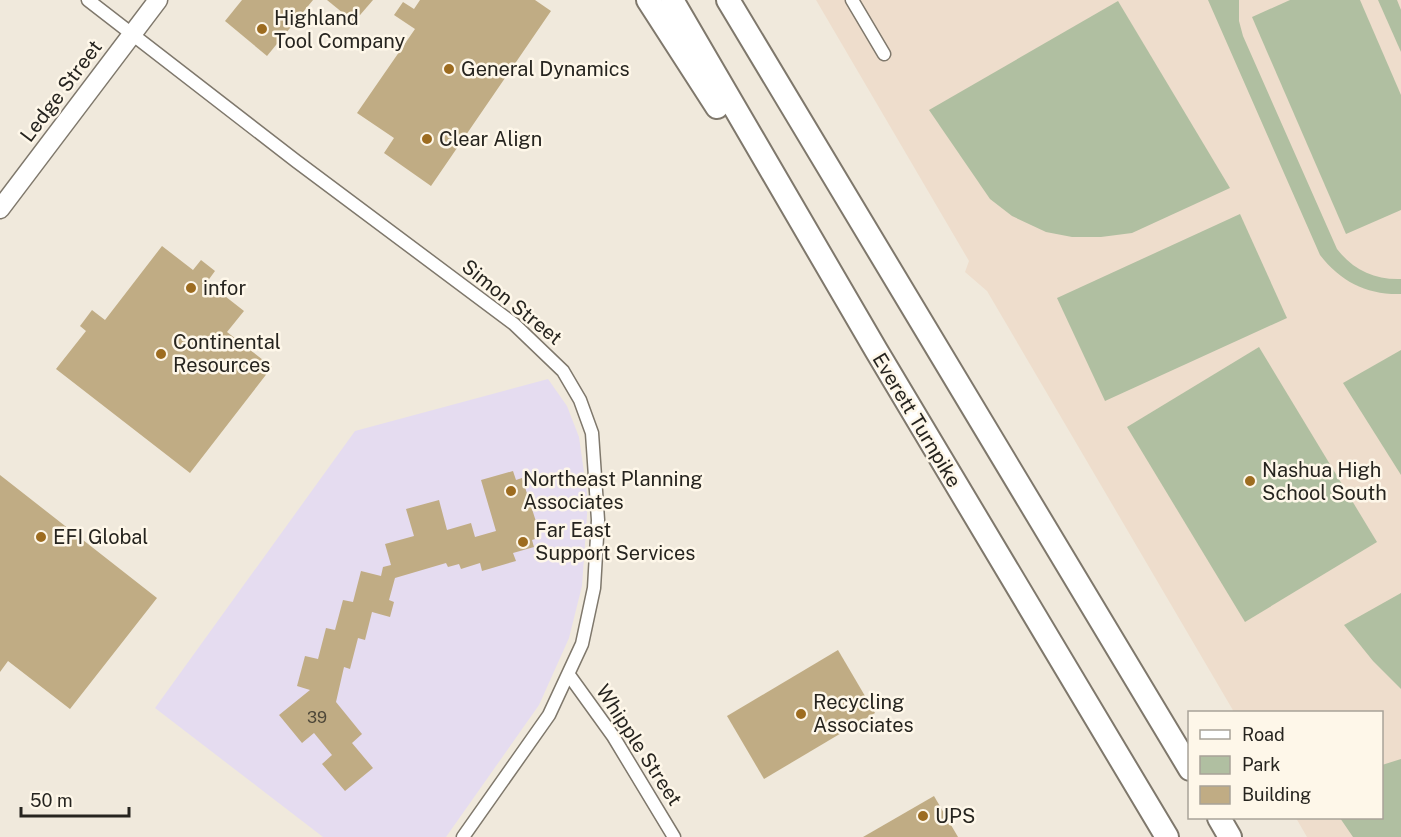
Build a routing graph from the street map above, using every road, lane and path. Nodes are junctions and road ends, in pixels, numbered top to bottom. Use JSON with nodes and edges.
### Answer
{"nodes":[{"id":1,"x":88,"y":0,"type":"edge"},
{"id":2,"x":158,"y":0,"type":"edge"},
{"id":3,"x":648,"y":0,"type":"edge"},
{"id":4,"x":672,"y":0,"type":"edge"},
{"id":5,"x":728,"y":0,"type":"edge"},
{"id":6,"x":852,"y":0,"type":"edge"},
{"id":7,"x":133,"y":34,"type":"junction"},
{"id":8,"x":884,"y":54,"type":"dead end"},
{"id":9,"x":0,"y":209,"type":"edge"},
{"id":10,"x":876,"y":350,"type":"junction"},
{"id":11,"x":570,"y":675,"type":"junction"},
{"id":12,"x":1188,"y":766,"type":"edge"},
{"id":13,"x":1220,"y":819,"type":"edge"},
{"id":14,"x":463,"y":837,"type":"edge"},
{"id":15,"x":674,"y":837,"type":"edge"},
{"id":16,"x":1167,"y":837,"type":"edge"},
{"id":17,"x":1230,"y":837,"type":"edge"}],
"edges":[{"from":1,"to":7,"type":"street","name":"Simon Street"},
{"from":2,"to":7,"type":"street","name":"Ledge Street"},
{"from":3,"to":10,"type":"highway"},
{"from":4,"to":10,"type":"highway","name":"Everett Turnpike"},
{"from":5,"to":12,"type":"highway"},
{"from":6,"to":8,"type":"street"},
{"from":7,"to":9,"type":"street","name":"Ledge Street"},
{"from":7,"to":11,"type":"street","name":"Simon Street"},
{"from":10,"to":16,"type":"highway","name":"Everett Turnpike"},
{"from":11,"to":14,"type":"street","name":"Simon Street"},
{"from":11,"to":15,"type":"street","name":"Whipple Street"},
{"from":13,"to":17,"type":"highway"}]}
